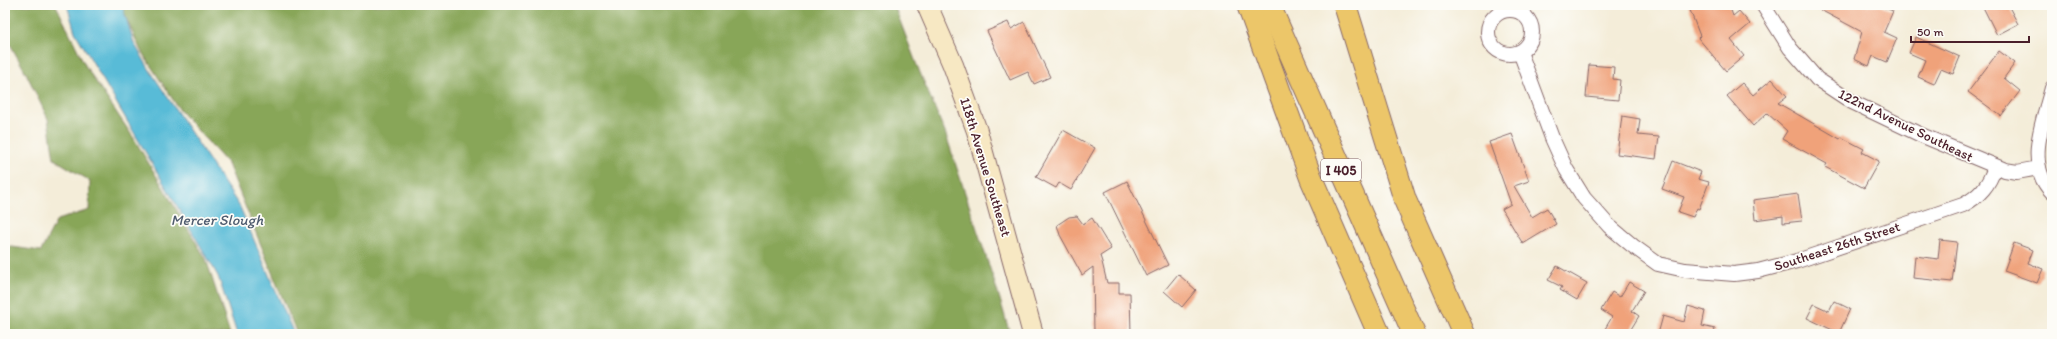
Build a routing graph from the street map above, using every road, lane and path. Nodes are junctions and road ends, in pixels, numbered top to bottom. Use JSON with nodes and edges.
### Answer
{"nodes":[{"id":1,"x":927,"y":5,"type":"edge"},
{"id":2,"x":1248,"y":5,"type":"edge"},
{"id":3,"x":1269,"y":5,"type":"edge"},
{"id":4,"x":1345,"y":5,"type":"edge"},
{"id":5,"x":1763,"y":5,"type":"edge"},
{"id":6,"x":1520,"y":52,"type":"dead end"},
{"id":7,"x":2052,"y":88,"type":"edge"},
{"id":8,"x":1995,"y":167,"type":"junction"},
{"id":9,"x":2039,"y":168,"type":"junction"},
{"id":10,"x":2052,"y":192,"type":"edge"},
{"id":11,"x":1033,"y":334,"type":"edge"},
{"id":12,"x":1379,"y":334,"type":"edge"},
{"id":13,"x":1414,"y":334,"type":"edge"},
{"id":14,"x":1464,"y":334,"type":"edge"}],
"edges":[{"from":1,"to":11,"type":"street","name":"118th Avenue Southeast"},
{"from":2,"to":12,"type":"highway"},
{"from":3,"to":13,"type":"highway","number":"I 405"},
{"from":4,"to":14,"type":"highway"},
{"from":5,"to":8,"type":"street","name":"122nd Avenue Southeast"},
{"from":6,"to":8,"type":"street","name":"Southeast 26th Street"},
{"from":7,"to":9,"type":"street"},
{"from":8,"to":9,"type":"street","name":"122nd Avenue Southeast"},
{"from":9,"to":10,"type":"street"}]}
